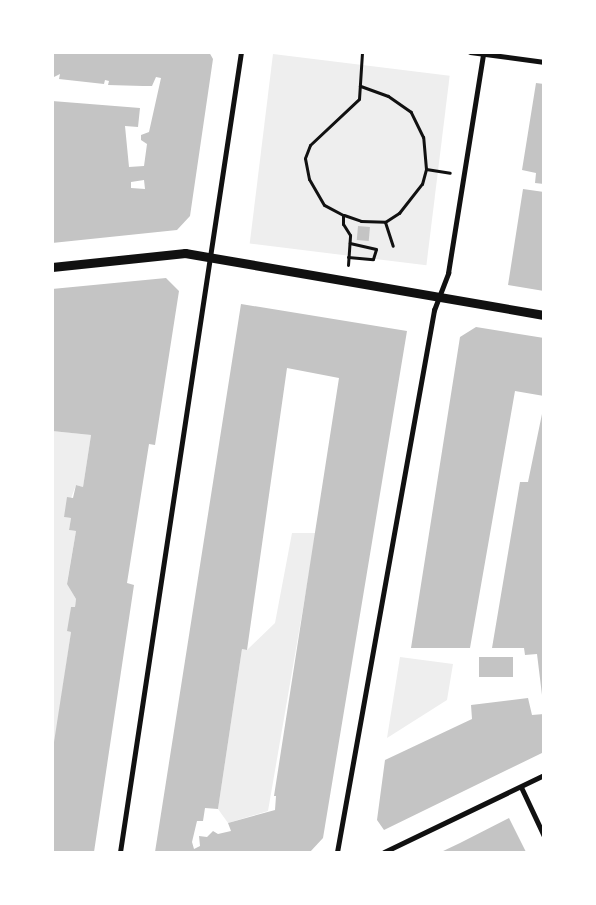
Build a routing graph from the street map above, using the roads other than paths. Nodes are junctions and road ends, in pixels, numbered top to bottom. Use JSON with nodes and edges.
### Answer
{"nodes":[{"id":1,"x":241,"y":52,"type":"edge"},
{"id":2,"x":470,"y":52,"type":"edge"},
{"id":3,"x":483,"y":54,"type":"junction"},
{"id":4,"x":544,"y":62,"type":"edge"},
{"id":5,"x":209,"y":258,"type":"junction"},
{"id":6,"x":52,"y":267,"type":"edge"},
{"id":7,"x":437,"y":297,"type":"junction"},
{"id":8,"x":544,"y":315,"type":"edge"},
{"id":9,"x":544,"y":775,"type":"edge"},
{"id":10,"x":521,"y":787,"type":"junction"},
{"id":11,"x":544,"y":836,"type":"edge"},
{"id":12,"x":120,"y":852,"type":"edge"},
{"id":13,"x":337,"y":852,"type":"edge"},
{"id":14,"x":384,"y":852,"type":"edge"}],
"edges":[{"from":1,"to":5,"type":"street"},
{"from":2,"to":3,"type":"street"},
{"from":3,"to":4,"type":"street"},
{"from":3,"to":7,"type":"street"},
{"from":5,"to":6,"type":"street"},
{"from":5,"to":7,"type":"street"},
{"from":5,"to":12,"type":"street"},
{"from":7,"to":8,"type":"street"},
{"from":7,"to":13,"type":"street"},
{"from":9,"to":10,"type":"street"},
{"from":10,"to":11,"type":"street"},
{"from":10,"to":14,"type":"street"}]}
